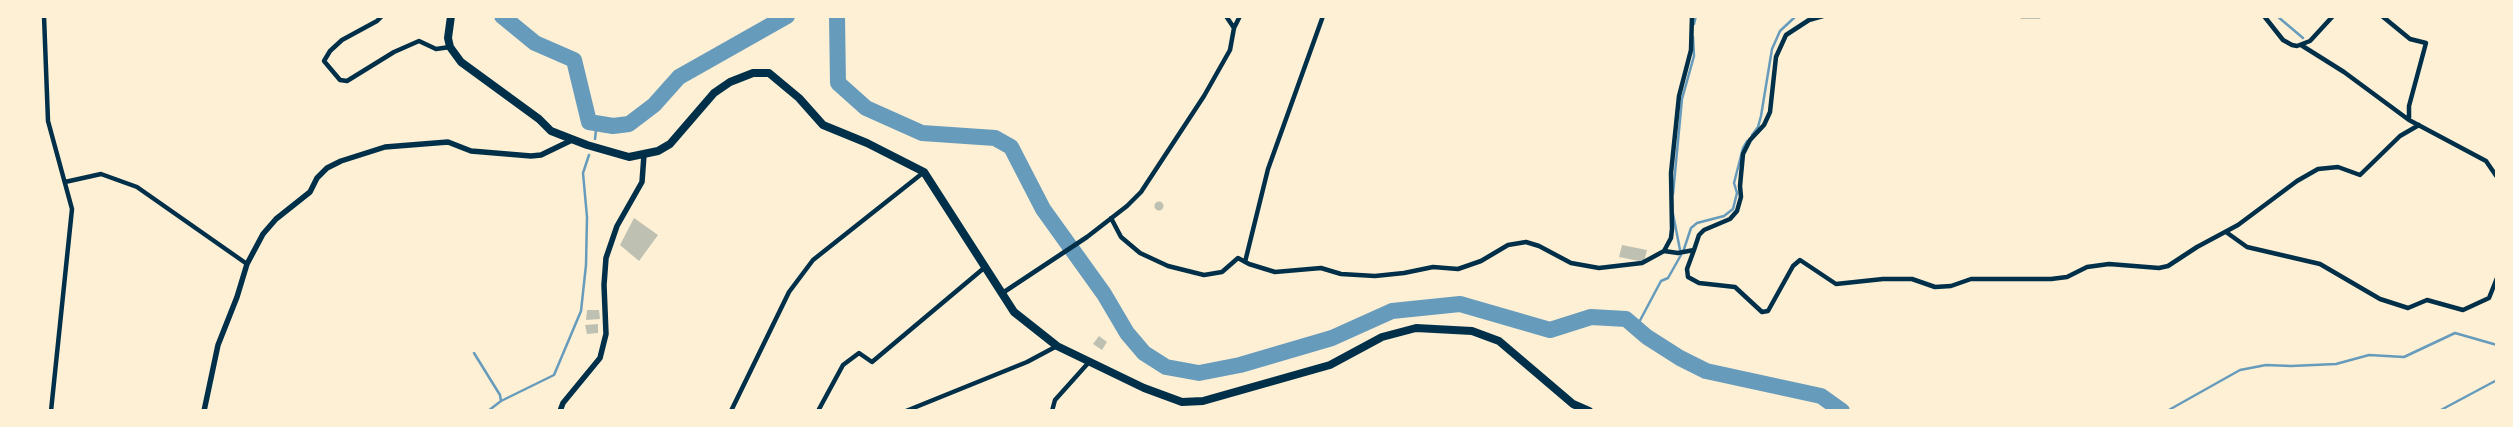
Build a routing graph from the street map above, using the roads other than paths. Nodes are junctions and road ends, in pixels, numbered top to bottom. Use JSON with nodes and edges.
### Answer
{"nodes":[{"id":1,"x":44,"y":16,"type":"edge"},
{"id":2,"x":382,"y":16,"type":"edge"},
{"id":3,"x":451,"y":16,"type":"edge"},
{"id":4,"x":1226,"y":16,"type":"edge"},
{"id":5,"x":1240,"y":16,"type":"edge"},
{"id":6,"x":1323,"y":16,"type":"edge"},
{"id":7,"x":1692,"y":16,"type":"edge"},
{"id":8,"x":1823,"y":16,"type":"edge"},
{"id":9,"x":2021,"y":16,"type":"edge"},
{"id":10,"x":2040,"y":16,"type":"edge"},
{"id":11,"x":2264,"y":16,"type":"edge"},
{"id":12,"x":2333,"y":16,"type":"edge"},
{"id":13,"x":2382,"y":16,"type":"edge"},
{"id":14,"x":1234,"y":28,"type":"junction"},
{"id":15,"x":2301,"y":45,"type":"junction"},
{"id":16,"x":450,"y":47,"type":"junction"},
{"id":17,"x":2409,"y":120,"type":"junction"},
{"id":18,"x":2419,"y":125,"type":"junction"},
{"id":19,"x":572,"y":140,"type":"junction"},
{"id":20,"x":644,"y":155,"type":"junction"},
{"id":21,"x":924,"y":172,"type":"junction"},
{"id":22,"x":2497,"y":177,"type":"edge"},
{"id":23,"x":65,"y":182,"type":"junction"},
{"id":24,"x":1111,"y":218,"type":"junction"},
{"id":25,"x":2226,"y":232,"type":"junction"},
{"id":26,"x":1694,"y":250,"type":"junction"},
{"id":27,"x":1664,"y":251,"type":"junction"},
{"id":28,"x":1245,"y":262,"type":"junction"},
{"id":29,"x":247,"y":264,"type":"junction"},
{"id":30,"x":984,"y":268,"type":"junction"},
{"id":31,"x":2497,"y":278,"type":"edge"},
{"id":32,"x":1001,"y":294,"type":"junction"},
{"id":33,"x":1057,"y":346,"type":"junction"},
{"id":34,"x":1090,"y":361,"type":"junction"},
{"id":35,"x":51,"y":411,"type":"edge"},
{"id":36,"x":204,"y":411,"type":"edge"},
{"id":37,"x":560,"y":411,"type":"edge"},
{"id":38,"x":731,"y":411,"type":"edge"},
{"id":39,"x":818,"y":411,"type":"edge"},
{"id":40,"x":906,"y":411,"type":"edge"},
{"id":41,"x":1052,"y":411,"type":"edge"},
{"id":42,"x":1589,"y":411,"type":"edge"}],
"edges":[{"from":1,"to":23,"type":"street"},
{"from":2,"to":16,"type":"street"},
{"from":3,"to":16,"type":"main road"},
{"from":4,"to":14,"type":"street"},
{"from":5,"to":14,"type":"street"},
{"from":6,"to":28,"type":"street"},
{"from":7,"to":27,"type":"street"},
{"from":8,"to":26,"type":"street"},
{"from":9,"to":10,"type":"street"},
{"from":11,"to":15,"type":"street"},
{"from":12,"to":15,"type":"street"},
{"from":13,"to":17,"type":"street"},
{"from":14,"to":24,"type":"street"},
{"from":15,"to":17,"type":"street"},
{"from":16,"to":19,"type":"main road"},
{"from":17,"to":18,"type":"street"},
{"from":18,"to":22,"type":"street"},
{"from":18,"to":25,"type":"street"},
{"from":19,"to":20,"type":"main road"},
{"from":19,"to":29,"type":"street"},
{"from":20,"to":21,"type":"main road"},
{"from":20,"to":37,"type":"street"},
{"from":21,"to":30,"type":"main road"},
{"from":21,"to":38,"type":"street"},
{"from":23,"to":29,"type":"street"},
{"from":23,"to":35,"type":"street"},
{"from":24,"to":28,"type":"street"},
{"from":24,"to":32,"type":"street"},
{"from":25,"to":26,"type":"street"},
{"from":25,"to":31,"type":"street"},
{"from":26,"to":27,"type":"street"},
{"from":27,"to":28,"type":"street"},
{"from":29,"to":36,"type":"street"},
{"from":30,"to":32,"type":"main road"},
{"from":30,"to":39,"type":"street"},
{"from":32,"to":33,"type":"main road"},
{"from":33,"to":34,"type":"main road"},
{"from":33,"to":40,"type":"street"},
{"from":34,"to":41,"type":"street"},
{"from":34,"to":42,"type":"main road"}]}
